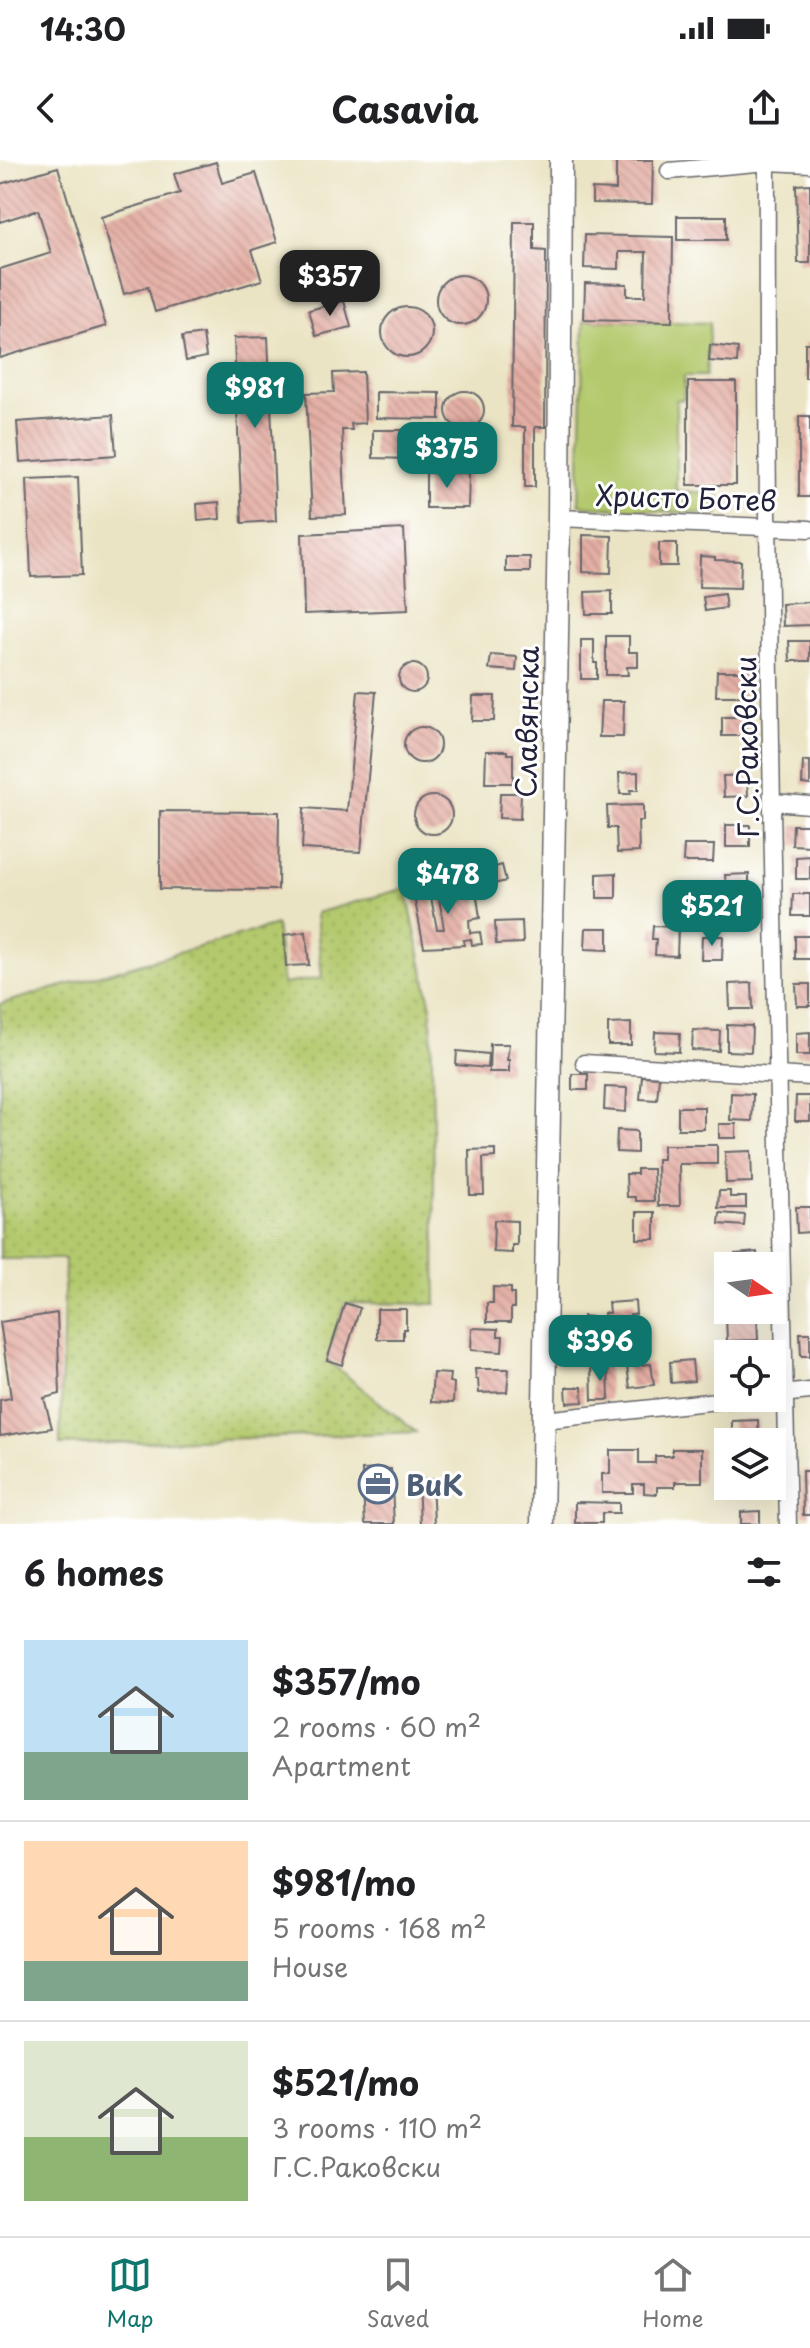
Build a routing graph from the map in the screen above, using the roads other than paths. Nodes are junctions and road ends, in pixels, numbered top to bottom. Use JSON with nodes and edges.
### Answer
{"nodes":[{"id":1,"x":561,"y":160,"type":"edge"},
{"id":2,"x":767,"y":161,"type":"edge"},
{"id":3,"x":810,"y":164,"type":"edge"},
{"id":4,"x":669,"y":171,"type":"dead end"},
{"id":5,"x":559,"y":518,"type":"junction"},
{"id":6,"x":768,"y":526,"type":"junction"},
{"id":7,"x":810,"y":529,"type":"edge"},
{"id":8,"x":773,"y":802,"type":"junction"},
{"id":9,"x":810,"y":805,"type":"edge"},
{"id":10,"x":584,"y":1063,"type":"dead end"},
{"id":11,"x":777,"y":1074,"type":"junction"},
{"id":12,"x":810,"y":1077,"type":"edge"},
{"id":13,"x":778,"y":1340,"type":"edge"},
{"id":14,"x":810,"y":1391,"type":"edge"},
{"id":15,"x":786,"y":1393,"type":"edge"},
{"id":16,"x":714,"y":1401,"type":"edge"},
{"id":17,"x":779,"y":1412,"type":"edge"},
{"id":18,"x":544,"y":1420,"type":"junction"},
{"id":19,"x":542,"y":1524,"type":"edge"},
{"id":20,"x":788,"y":1524,"type":"edge"}],
"edges":[{"from":1,"to":5,"type":"street","name":"Славянска"},
{"from":2,"to":3,"type":"street"},
{"from":2,"to":4,"type":"street"},
{"from":2,"to":6,"type":"street","name":"Г.С.Раковски"},
{"from":5,"to":6,"type":"street","name":"Христо Ботев"},
{"from":5,"to":18,"type":"street","name":"Славянска"},
{"from":6,"to":7,"type":"street","name":"Христо Ботев"},
{"from":6,"to":8,"type":"street","name":"Г.С.Раковски"},
{"from":8,"to":9,"type":"street"},
{"from":8,"to":11,"type":"street","name":"Г.С.Раковски"},
{"from":10,"to":11,"type":"street"},
{"from":11,"to":12,"type":"street"},
{"from":11,"to":13,"type":"street","name":"Г.С.Раковски"},
{"from":14,"to":15,"type":"street"},
{"from":16,"to":18,"type":"street"},
{"from":17,"to":20,"type":"street","name":"Г.С.Раковски"},
{"from":18,"to":19,"type":"street","name":"Славянска"}]}
